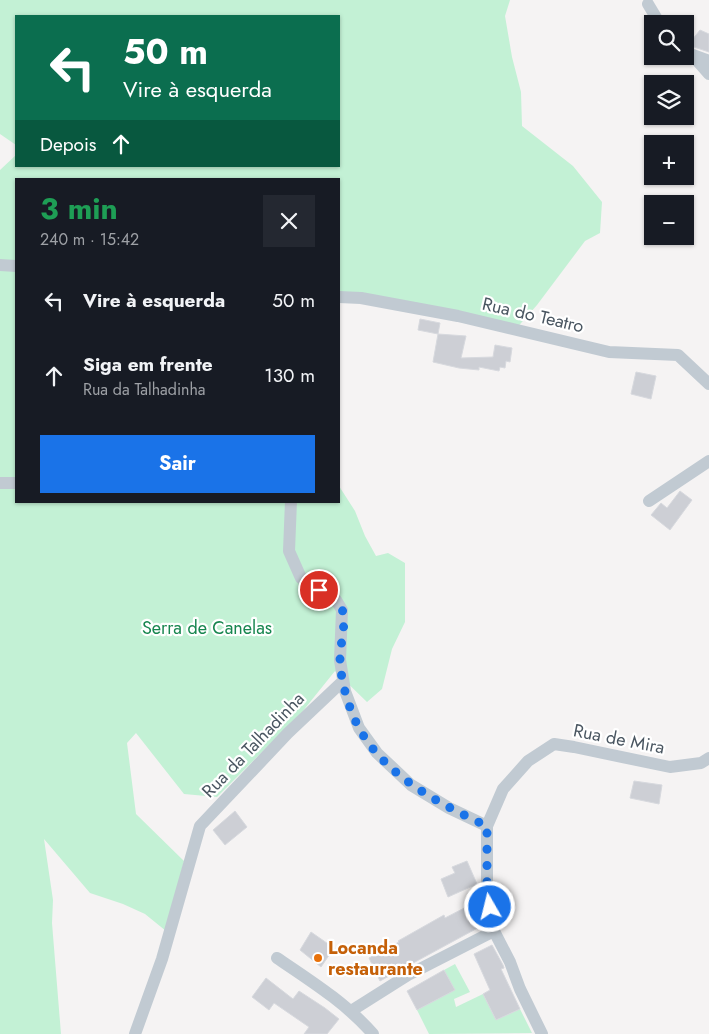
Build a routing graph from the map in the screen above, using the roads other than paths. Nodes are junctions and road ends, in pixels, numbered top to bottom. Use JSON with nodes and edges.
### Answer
{"nodes":[{"id":1,"x":648,"y":4,"type":"dead end"},
{"id":2,"x":655,"y":15,"type":"edge"},
{"id":3,"x":694,"y":55,"type":"edge"},
{"id":4,"x":694,"y":58,"type":"edge"},
{"id":5,"x":709,"y":62,"type":"edge"},
{"id":6,"x":709,"y":74,"type":"edge"},
{"id":7,"x":0,"y":265,"type":"edge"},
{"id":8,"x":15,"y":266,"type":"edge"},
{"id":9,"x":340,"y":297,"type":"edge"},
{"id":10,"x":709,"y":384,"type":"edge"},
{"id":11,"x":709,"y":461,"type":"edge"},
{"id":12,"x":15,"y":482,"type":"edge"},
{"id":13,"x":0,"y":483,"type":"edge"},
{"id":14,"x":649,"y":501,"type":"dead end"},
{"id":15,"x":291,"y":503,"type":"edge"},
{"id":16,"x":343,"y":681,"type":"junction"},
{"id":17,"x":709,"y":758,"type":"edge"},
{"id":18,"x":487,"y":826,"type":"junction"},
{"id":19,"x":494,"y":931,"type":"junction"},
{"id":20,"x":277,"y":958,"type":"dead end"},
{"id":21,"x":351,"y":1011,"type":"junction"},
{"id":22,"x":134,"y":1034,"type":"edge"},
{"id":23,"x":373,"y":1034,"type":"edge"},
{"id":24,"x":542,"y":1034,"type":"edge"}],
"edges":[{"from":1,"to":2,"type":"street"},
{"from":3,"to":5,"type":"street"},
{"from":4,"to":6,"type":"street"},
{"from":7,"to":8,"type":"street"},
{"from":9,"to":10,"type":"street","name":"Rua do Teatro"},
{"from":11,"to":14,"type":"street"},
{"from":12,"to":13,"type":"street"},
{"from":15,"to":16,"type":"street"},
{"from":16,"to":18,"type":"street"},
{"from":16,"to":22,"type":"street","name":"Rua da Talhadinha"},
{"from":17,"to":18,"type":"street","name":"Rua de Mira"},
{"from":18,"to":19,"type":"street","name":"Rua de Mira"},
{"from":19,"to":21,"type":"street"},
{"from":19,"to":24,"type":"street","name":"Rua de Mira"},
{"from":20,"to":21,"type":"street"},
{"from":21,"to":23,"type":"street"}]}
